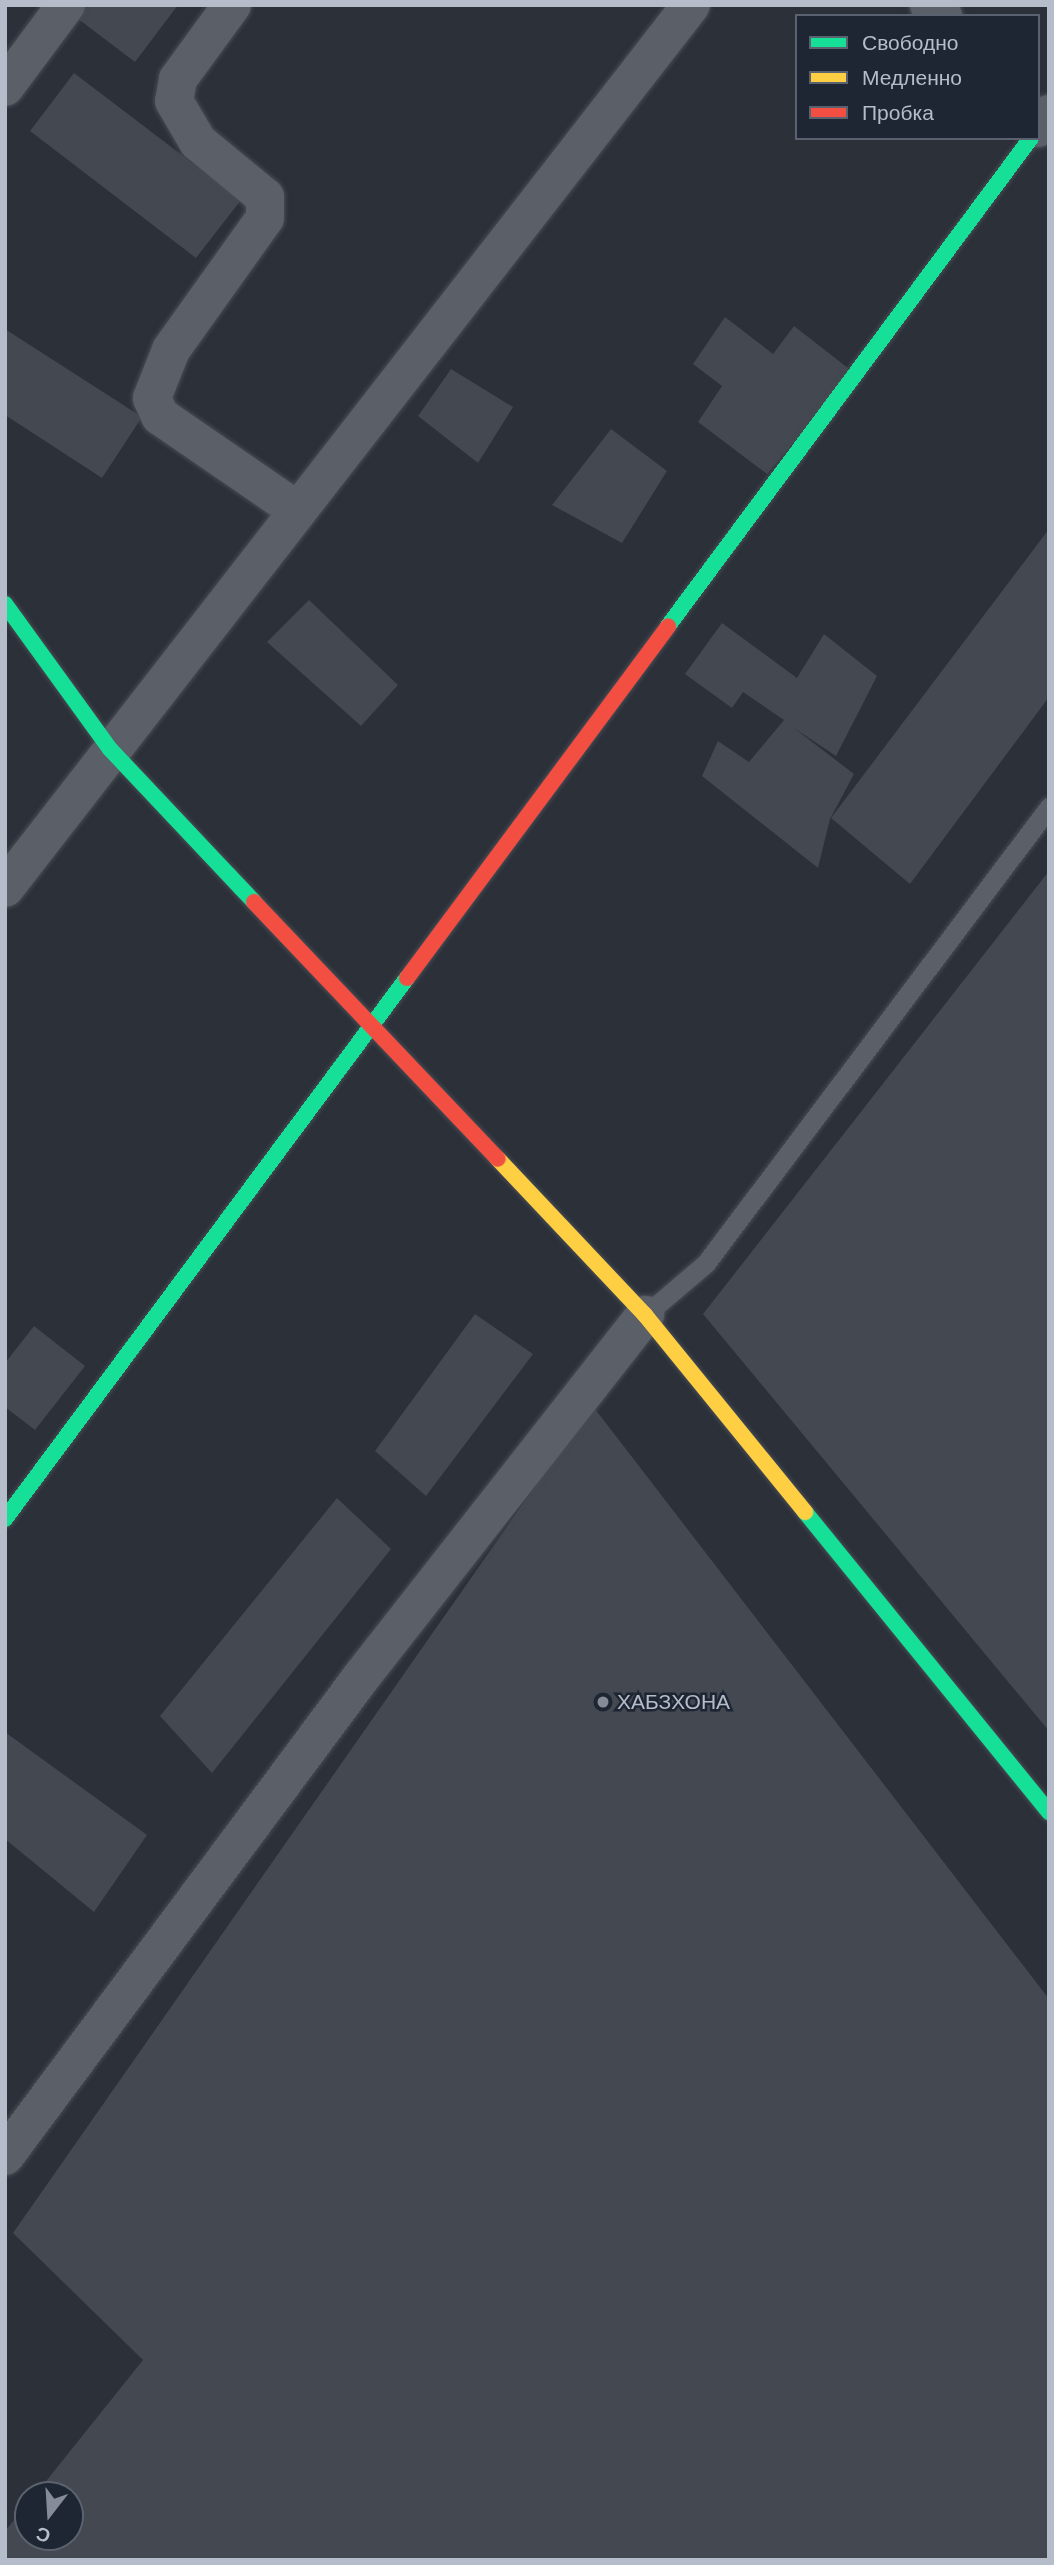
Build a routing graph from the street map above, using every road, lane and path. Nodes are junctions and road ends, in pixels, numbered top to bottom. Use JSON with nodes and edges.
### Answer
{"nodes":[{"id":1,"x":66,"y":5,"type":"edge"},
{"id":2,"x":232,"y":5,"type":"edge"},
{"id":3,"x":691,"y":5,"type":"edge"},
{"id":4,"x":5,"y":87,"type":"edge"},
{"id":5,"x":1030,"y":140,"type":"edge"},
{"id":6,"x":296,"y":510,"type":"junction"},
{"id":7,"x":5,"y":604,"type":"edge"},
{"id":8,"x":110,"y":749,"type":"junction"},
{"id":9,"x":1049,"y":807,"type":"edge"},
{"id":10,"x":5,"y":888,"type":"edge"},
{"id":11,"x":369,"y":1024,"type":"junction"},
{"id":12,"x":645,"y":1315,"type":"junction"},
{"id":13,"x":5,"y":1519,"type":"edge"},
{"id":14,"x":1049,"y":1812,"type":"edge"},
{"id":15,"x":5,"y":2155,"type":"edge"}],
"edges":[{"from":1,"to":4,"type":"street"},
{"from":2,"to":6,"type":"street"},
{"from":3,"to":6,"type":"street"},
{"from":5,"to":11,"type":"street"},
{"from":6,"to":8,"type":"street"},
{"from":7,"to":8,"type":"street"},
{"from":8,"to":10,"type":"street"},
{"from":8,"to":11,"type":"street"},
{"from":9,"to":12,"type":"lane"},
{"from":11,"to":12,"type":"street"},
{"from":11,"to":13,"type":"street"},
{"from":12,"to":14,"type":"street"},
{"from":12,"to":15,"type":"street"}]}
